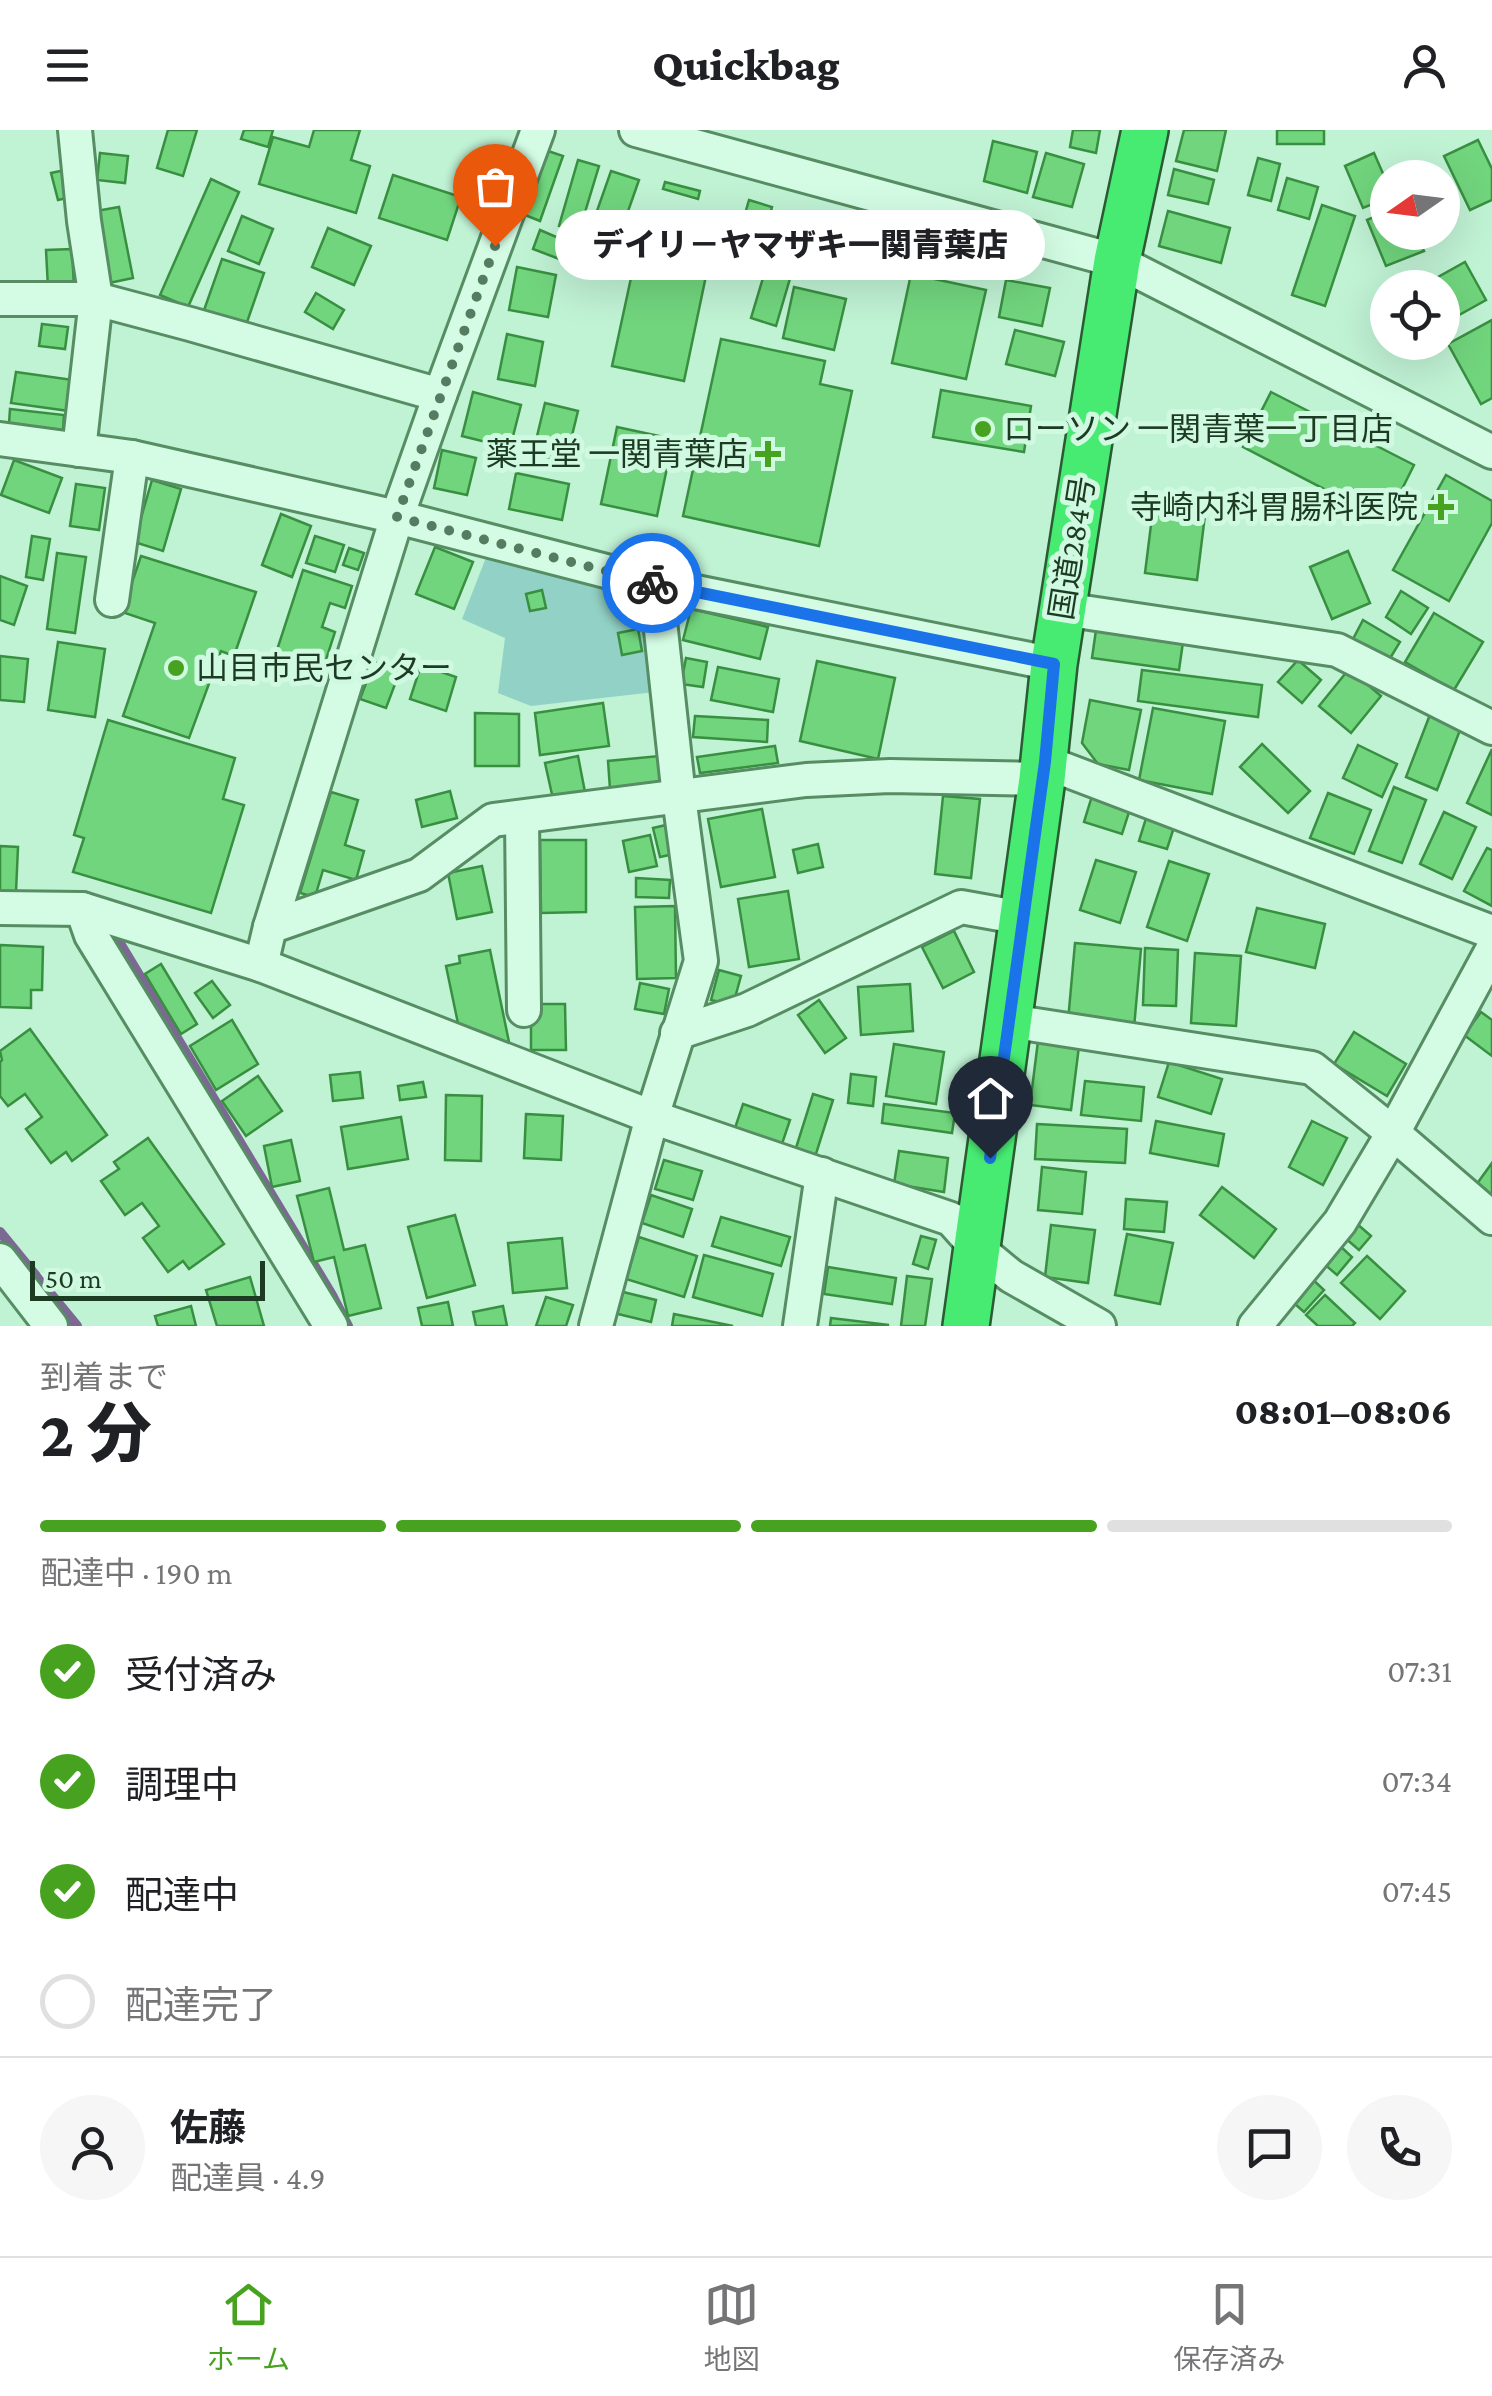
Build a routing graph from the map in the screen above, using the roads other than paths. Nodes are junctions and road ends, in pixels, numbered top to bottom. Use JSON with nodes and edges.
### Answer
{"nodes":[{"id":1,"x":75,"y":130,"type":"edge"},
{"id":2,"x":538,"y":130,"type":"edge"},
{"id":3,"x":636,"y":130,"type":"edge"},
{"id":4,"x":1145,"y":130,"type":"edge"},
{"id":5,"x":1117,"y":261,"type":"junction"},
{"id":6,"x":0,"y":299,"type":"edge"},
{"id":7,"x":96,"y":299,"type":"junction"},
{"id":8,"x":440,"y":395,"type":"junction"},
{"id":9,"x":0,"y":439,"type":"edge"},
{"id":10,"x":79,"y":450,"type":"junction"},
{"id":11,"x":1492,"y":452,"type":"edge"},
{"id":12,"x":132,"y":457,"type":"junction"},
{"id":13,"x":397,"y":517,"type":"junction"},
{"id":14,"x":656,"y":584,"type":"junction"},
{"id":15,"x":112,"y":600,"type":"dead end"},
{"id":16,"x":1063,"y":608,"type":"junction"},
{"id":17,"x":1054,"y":664,"type":"junction"},
{"id":18,"x":1492,"y":728,"type":"edge"},
{"id":19,"x":1044,"y":771,"type":"junction"},
{"id":20,"x":679,"y":797,"type":"junction"},
{"id":21,"x":522,"y":816,"type":"junction"},
{"id":22,"x":0,"y":908,"type":"edge"},
{"id":23,"x":82,"y":909,"type":"junction"},
{"id":24,"x":1022,"y":918,"type":"junction"},
{"id":25,"x":270,"y":926,"type":"junction"},
{"id":26,"x":1492,"y":932,"type":"edge"},
{"id":27,"x":1492,"y":950,"type":"edge"},
{"id":28,"x":261,"y":965,"type":"junction"},
{"id":29,"x":524,"y":1010,"type":"dead end"},
{"id":30,"x":1010,"y":1021,"type":"junction"},
{"id":31,"x":677,"y":1033,"type":"junction"},
{"id":32,"x":652,"y":1117,"type":"junction"},
{"id":33,"x":1393,"y":1133,"type":"junction"},
{"id":34,"x":822,"y":1174,"type":"junction"},
{"id":35,"x":1492,"y":1218,"type":"edge"},
{"id":36,"x":976,"y":1246,"type":"junction"},
{"id":37,"x":0,"y":1260,"type":"edge"},
{"id":38,"x":51,"y":1326,"type":"edge"},
{"id":39,"x":331,"y":1326,"type":"edge"},
{"id":40,"x":596,"y":1326,"type":"edge"},
{"id":41,"x":800,"y":1326,"type":"edge"},
{"id":42,"x":966,"y":1326,"type":"edge"},
{"id":43,"x":1099,"y":1326,"type":"edge"},
{"id":44,"x":1255,"y":1326,"type":"edge"}],
"edges":[{"from":1,"to":7,"type":"street"},
{"from":2,"to":8,"type":"street"},
{"from":3,"to":5,"type":"street"},
{"from":4,"to":5,"type":"highway","name":"国道284号"},
{"from":5,"to":11,"type":"street"},
{"from":5,"to":16,"type":"highway","name":"国道284号"},
{"from":6,"to":7,"type":"street"},
{"from":7,"to":8,"type":"street"},
{"from":7,"to":10,"type":"street"},
{"from":8,"to":13,"type":"street"},
{"from":9,"to":10,"type":"street"},
{"from":10,"to":12,"type":"street"},
{"from":12,"to":13,"type":"street"},
{"from":12,"to":15,"type":"street"},
{"from":13,"to":14,"type":"street"},
{"from":13,"to":25,"type":"street"},
{"from":14,"to":17,"type":"street"},
{"from":14,"to":20,"type":"street"},
{"from":16,"to":17,"type":"highway","name":"国道284号"},
{"from":16,"to":18,"type":"street"},
{"from":17,"to":19,"type":"highway","name":"国道284号"},
{"from":19,"to":20,"type":"street"},
{"from":19,"to":24,"type":"highway","name":"国道284号"},
{"from":19,"to":26,"type":"street"},
{"from":20,"to":21,"type":"street"},
{"from":20,"to":31,"type":"street"},
{"from":21,"to":25,"type":"street"},
{"from":21,"to":29,"type":"street"},
{"from":22,"to":23,"type":"street"},
{"from":23,"to":28,"type":"street"},
{"from":23,"to":39,"type":"street"},
{"from":24,"to":30,"type":"highway","name":"国道284号"},
{"from":24,"to":31,"type":"street"},
{"from":25,"to":28,"type":"street"},
{"from":27,"to":33,"type":"street"},
{"from":28,"to":32,"type":"street"},
{"from":30,"to":33,"type":"street"},
{"from":30,"to":36,"type":"highway","name":"国道284号"},
{"from":31,"to":32,"type":"street"},
{"from":32,"to":34,"type":"street"},
{"from":32,"to":40,"type":"street"},
{"from":33,"to":35,"type":"street"},
{"from":33,"to":44,"type":"street"},
{"from":34,"to":36,"type":"street"},
{"from":34,"to":41,"type":"street"},
{"from":36,"to":42,"type":"highway","name":"国道284号"},
{"from":36,"to":43,"type":"street"},
{"from":37,"to":38,"type":"street"}]}
